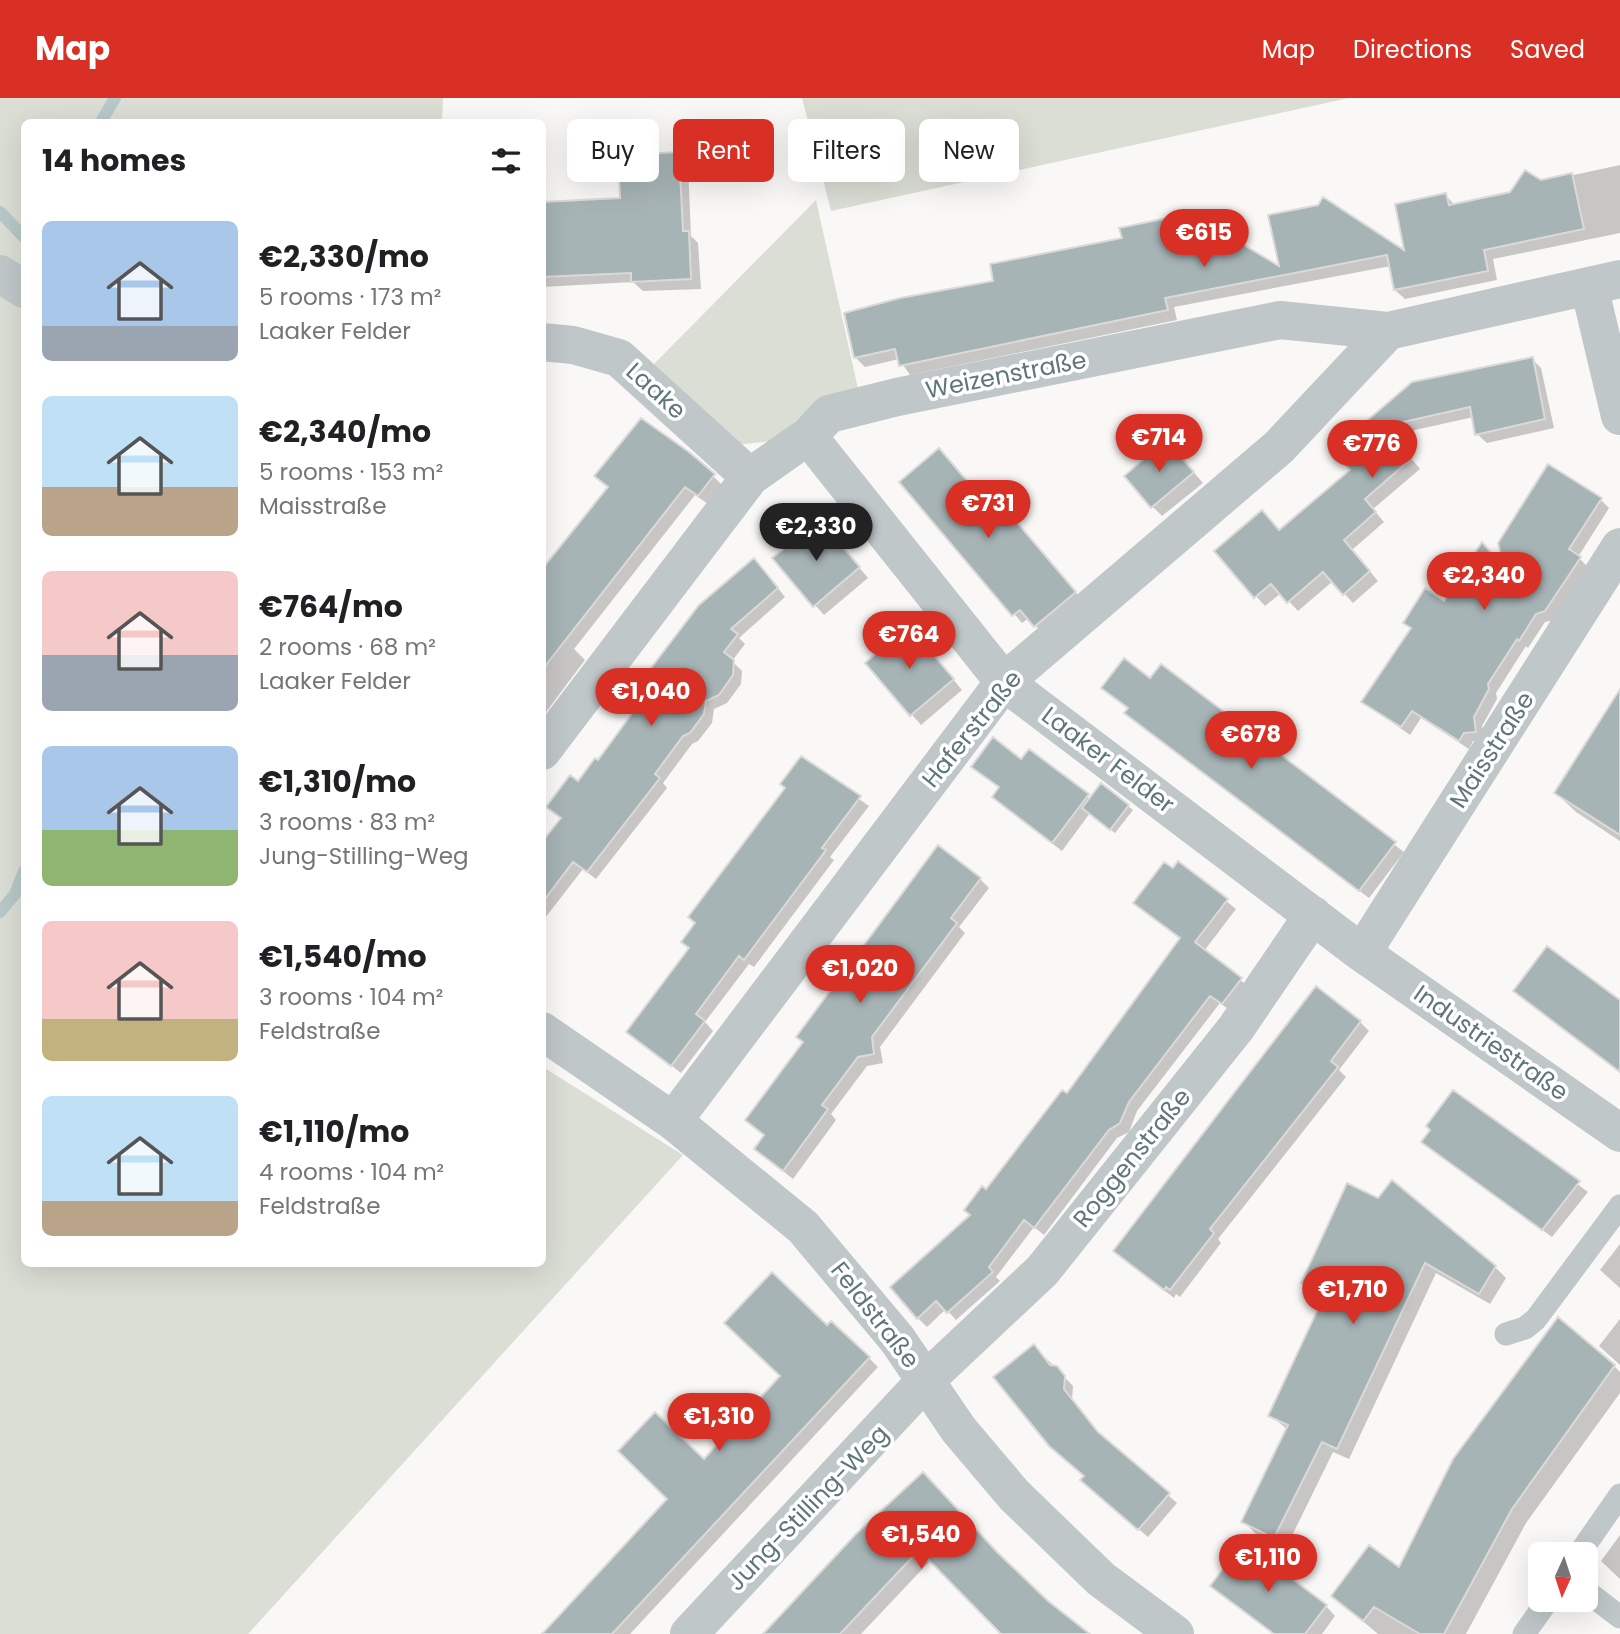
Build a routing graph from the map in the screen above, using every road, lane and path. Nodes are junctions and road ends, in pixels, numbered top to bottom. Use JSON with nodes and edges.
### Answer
{"nodes":[{"id":1,"x":0,"y":274,"type":"edge"},
{"id":2,"x":1604,"y":282,"type":"edge"},
{"id":3,"x":21,"y":287,"type":"edge"},
{"id":4,"x":1388,"y":331,"type":"junction"},
{"id":5,"x":546,"y":342,"type":"edge"},
{"id":6,"x":1620,"y":416,"type":"edge"},
{"id":7,"x":808,"y":436,"type":"junction"},
{"id":8,"x":750,"y":477,"type":"junction"},
{"id":9,"x":1620,"y":547,"type":"edge"},
{"id":10,"x":1004,"y":682,"type":"junction"},
{"id":11,"x":546,"y":746,"type":"edge"},
{"id":12,"x":1313,"y":915,"type":"junction"},
{"id":13,"x":1362,"y":953,"type":"junction"},
{"id":14,"x":546,"y":1034,"type":"edge"},
{"id":15,"x":673,"y":1121,"type":"junction"},
{"id":16,"x":1620,"y":1133,"type":"edge"},
{"id":17,"x":1620,"y":1206,"type":"edge"},
{"id":18,"x":1506,"y":1334,"type":"dead end"},
{"id":19,"x":926,"y":1380,"type":"junction"},
{"id":20,"x":1620,"y":1495,"type":"edge"},
{"id":21,"x":1587,"y":1542,"type":"edge"},
{"id":22,"x":1598,"y":1600,"type":"edge"},
{"id":23,"x":1540,"y":1612,"type":"edge"},
{"id":24,"x":1620,"y":1617,"type":"edge"},
{"id":25,"x":689,"y":1634,"type":"edge"},
{"id":26,"x":1175,"y":1634,"type":"edge"},
{"id":27,"x":1524,"y":1634,"type":"edge"}],
"edges":[{"from":1,"to":3,"type":"street"},
{"from":2,"to":4,"type":"street","name":"Weizenstraße"},
{"from":2,"to":6,"type":"street"},
{"from":4,"to":7,"type":"street","name":"Weizenstraße"},
{"from":4,"to":10,"type":"street","name":"Haferstraße"},
{"from":5,"to":8,"type":"street","name":"Laake"},
{"from":7,"to":8,"type":"street","name":"Weizenstraße"},
{"from":7,"to":10,"type":"street","name":"Laaker Felder"},
{"from":8,"to":11,"type":"street","name":"Weizenstraße"},
{"from":9,"to":13,"type":"street","name":"Maisstraße"},
{"from":10,"to":12,"type":"street","name":"Laaker Felder"},
{"from":10,"to":15,"type":"street","name":"Haferstraße"},
{"from":12,"to":13,"type":"street","name":"Laaker Felder"},
{"from":12,"to":19,"type":"street","name":"Roggenstraße"},
{"from":13,"to":16,"type":"street","name":"Industriestraße"},
{"from":14,"to":15,"type":"street","name":"Feldstraße"},
{"from":15,"to":19,"type":"street","name":"Feldstraße"},
{"from":17,"to":18,"type":"lane"},
{"from":19,"to":25,"type":"street","name":"Jung-Stilling-Weg"},
{"from":19,"to":26,"type":"street","name":"Feldstraße"},
{"from":20,"to":21,"type":"lane"},
{"from":22,"to":24,"type":"lane"},
{"from":23,"to":27,"type":"lane"}]}
